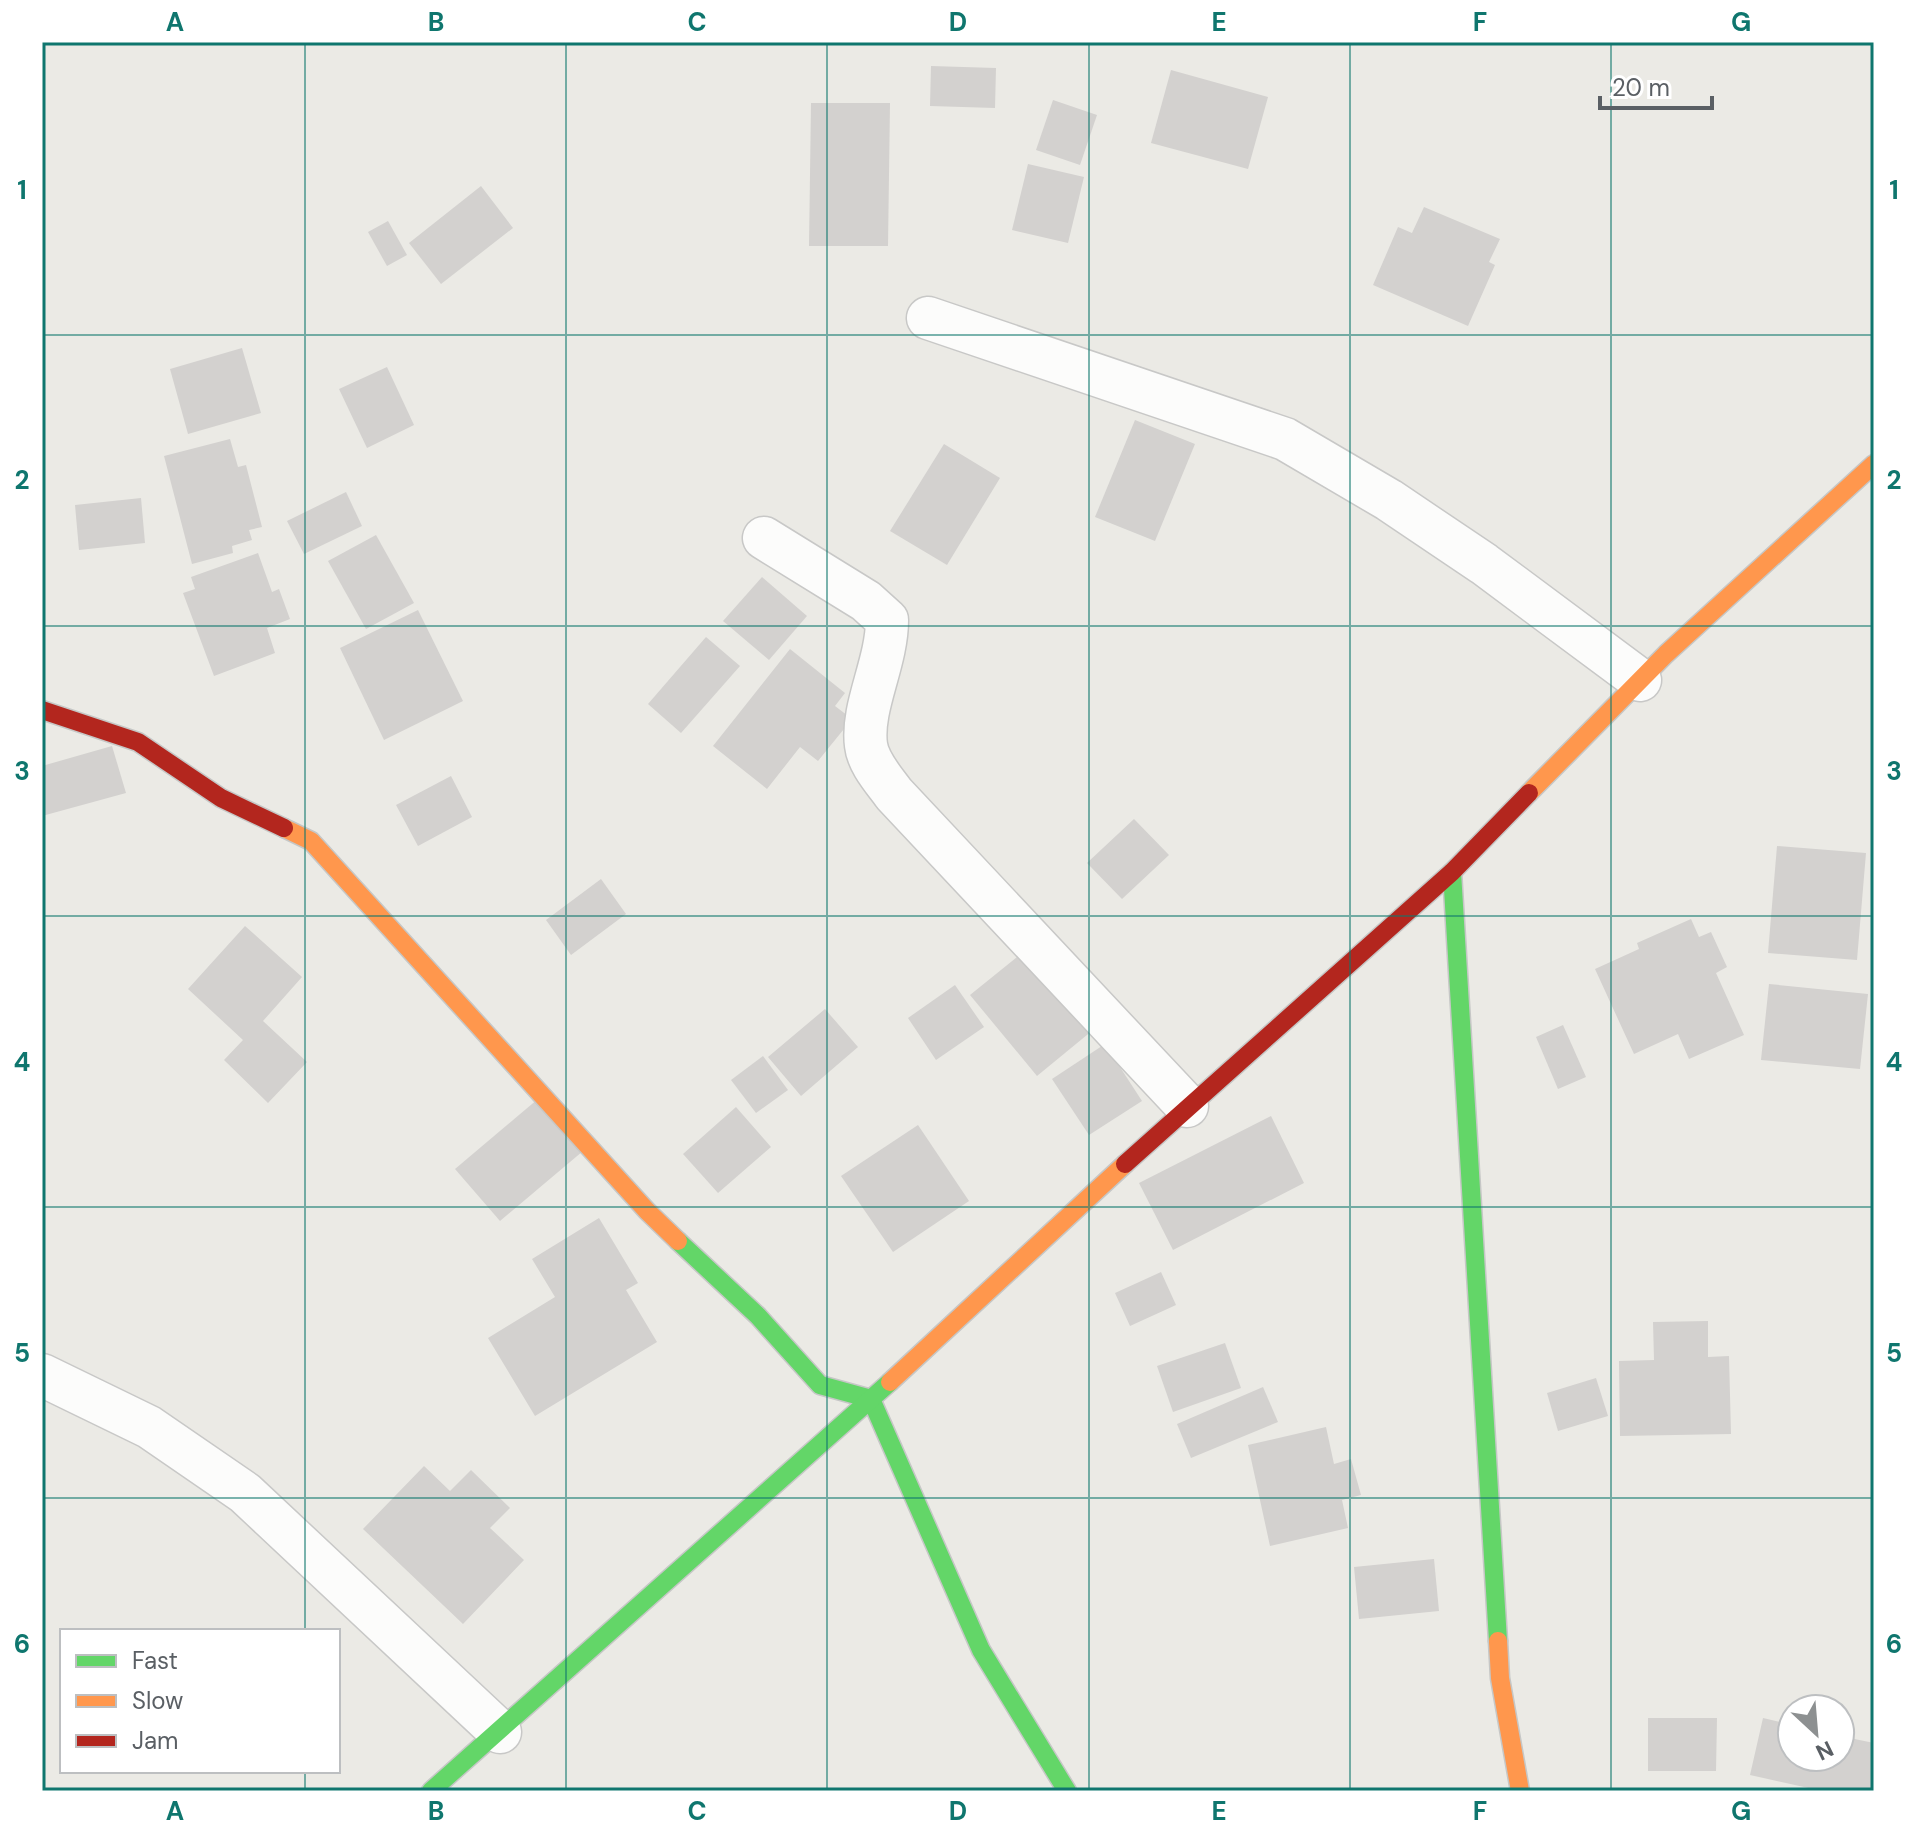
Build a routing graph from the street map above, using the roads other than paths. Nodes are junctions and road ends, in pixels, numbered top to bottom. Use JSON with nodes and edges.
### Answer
{"nodes":[{"id":1,"x":928,"y":318,"type":"dead end"},
{"id":2,"x":1874,"y":464,"type":"edge"},
{"id":3,"x":764,"y":538,"type":"dead end"},
{"id":4,"x":1640,"y":680,"type":"junction"},
{"id":5,"x":42,"y":710,"type":"edge"},
{"id":6,"x":1452,"y":872,"type":"junction"},
{"id":7,"x":1187,"y":1106,"type":"junction"},
{"id":8,"x":42,"y":1375,"type":"edge"},
{"id":9,"x":871,"y":1399,"type":"junction"},
{"id":10,"x":500,"y":1732,"type":"junction"},
{"id":11,"x":431,"y":1791,"type":"edge"},
{"id":12,"x":1067,"y":1791,"type":"edge"},
{"id":13,"x":1520,"y":1791,"type":"edge"}],
"edges":[{"from":1,"to":4,"type":"street"},
{"from":2,"to":4,"type":"street"},
{"from":3,"to":7,"type":"street"},
{"from":4,"to":6,"type":"street"},
{"from":5,"to":9,"type":"street"},
{"from":6,"to":7,"type":"street"},
{"from":6,"to":13,"type":"street"},
{"from":7,"to":9,"type":"street"},
{"from":8,"to":10,"type":"street"},
{"from":9,"to":10,"type":"street"},
{"from":9,"to":12,"type":"street"},
{"from":10,"to":11,"type":"street"}]}
